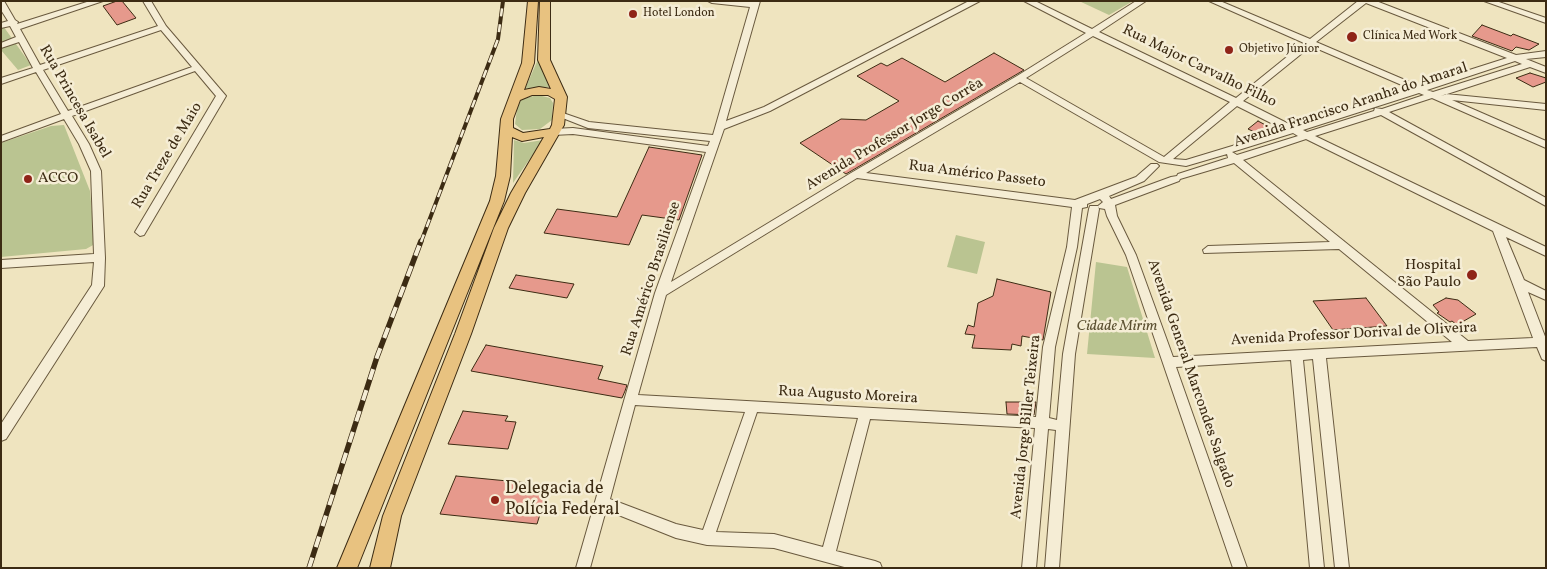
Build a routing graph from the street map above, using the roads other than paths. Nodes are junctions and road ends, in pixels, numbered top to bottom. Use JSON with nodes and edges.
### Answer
{"nodes":[{"id":1,"x":99,"y":1,"type":"edge"},
{"id":2,"x":147,"y":1,"type":"edge"},
{"id":3,"x":532,"y":1,"type":"edge"},
{"id":4,"x":545,"y":1,"type":"edge"},
{"id":5,"x":712,"y":1,"type":"edge"},
{"id":6,"x":976,"y":1,"type":"edge"},
{"id":7,"x":1028,"y":1,"type":"edge"},
{"id":8,"x":1142,"y":1,"type":"edge"},
{"id":9,"x":1212,"y":1,"type":"edge"},
{"id":10,"x":1363,"y":1,"type":"edge"},
{"id":11,"x":1368,"y":1,"type":"edge"},
{"id":12,"x":1488,"y":1,"type":"edge"},
{"id":13,"x":1,"y":2,"type":"edge"},
{"id":14,"x":755,"y":3,"type":"edge"},
{"id":15,"x":1546,"y":22,"type":"edge"},
{"id":16,"x":15,"y":25,"type":"junction"},
{"id":17,"x":1,"y":26,"type":"edge"},
{"id":18,"x":163,"y":27,"type":"junction"},
{"id":19,"x":1092,"y":32,"type":"junction"},
{"id":20,"x":21,"y":38,"type":"junction"},
{"id":21,"x":1310,"y":43,"type":"junction"},
{"id":22,"x":1,"y":46,"type":"edge"},
{"id":23,"x":1546,"y":54,"type":"edge"},
{"id":24,"x":1516,"y":58,"type":"junction"},
{"id":25,"x":1546,"y":60,"type":"edge"},
{"id":26,"x":1530,"y":64,"type":"junction"},
{"id":27,"x":196,"y":68,"type":"junction"},
{"id":28,"x":1,"y":69,"type":"edge"},
{"id":29,"x":38,"y":69,"type":"junction"},
{"id":30,"x":1543,"y":69,"type":"edge"},
{"id":31,"x":1020,"y":78,"type":"junction"},
{"id":32,"x":5,"y":80,"type":"edge"},
{"id":33,"x":1421,"y":90,"type":"junction"},
{"id":34,"x":1434,"y":95,"type":"junction"},
{"id":35,"x":516,"y":97,"type":"junction"},
{"id":36,"x":561,"y":97,"type":"junction"},
{"id":37,"x":1236,"y":102,"type":"junction"},
{"id":38,"x":1370,"y":106,"type":"junction"},
{"id":39,"x":1546,"y":107,"type":"edge"},
{"id":40,"x":767,"y":109,"type":"junction"},
{"id":41,"x":723,"y":112,"type":"junction"},
{"id":42,"x":1382,"y":112,"type":"junction"},
{"id":43,"x":68,"y":115,"type":"junction"},
{"id":44,"x":560,"y":115,"type":"junction"},
{"id":45,"x":1342,"y":115,"type":"junction"},
{"id":46,"x":1352,"y":122,"type":"junction"},
{"id":47,"x":506,"y":130,"type":"junction"},
{"id":48,"x":1294,"y":130,"type":"junction"},
{"id":49,"x":553,"y":132,"type":"junction"},
{"id":50,"x":640,"y":135,"type":"junction"},
{"id":51,"x":1307,"y":136,"type":"junction"},
{"id":52,"x":716,"y":138,"type":"junction"},
{"id":53,"x":1,"y":139,"type":"edge"},
{"id":54,"x":1546,"y":145,"type":"edge"},
{"id":55,"x":1226,"y":151,"type":"junction"},
{"id":56,"x":1236,"y":159,"type":"junction"},
{"id":57,"x":1164,"y":162,"type":"junction"},
{"id":58,"x":856,"y":174,"type":"junction"},
{"id":59,"x":1178,"y":177,"type":"junction"},
{"id":60,"x":1106,"y":199,"type":"junction"},
{"id":61,"x":1078,"y":203,"type":"junction"},
{"id":62,"x":1546,"y":203,"type":"edge"},
{"id":63,"x":1094,"y":209,"type":"junction"},
{"id":64,"x":1496,"y":228,"type":"junction"},
{"id":65,"x":140,"y":232,"type":"dead end"},
{"id":66,"x":1341,"y":245,"type":"junction"},
{"id":67,"x":1208,"y":250,"type":"dead end"},
{"id":68,"x":1546,"y":252,"type":"edge"},
{"id":69,"x":100,"y":258,"type":"junction"},
{"id":70,"x":3,"y":267,"type":"edge"},
{"id":71,"x":1519,"y":283,"type":"junction"},
{"id":72,"x":661,"y":293,"type":"junction"},
{"id":73,"x":1546,"y":296,"type":"edge"},
{"id":74,"x":1540,"y":342,"type":"junction"},
{"id":75,"x":1464,"y":345,"type":"junction"},
{"id":76,"x":1049,"y":347,"type":"junction"},
{"id":77,"x":1069,"y":354,"type":"junction"},
{"id":78,"x":1319,"y":354,"type":"junction"},
{"id":79,"x":1297,"y":355,"type":"junction"},
{"id":80,"x":1546,"y":356,"type":"edge"},
{"id":81,"x":1169,"y":362,"type":"junction"},
{"id":82,"x":631,"y":400,"type":"junction"},
{"id":83,"x":753,"y":407,"type":"junction"},
{"id":84,"x":865,"y":414,"type":"junction"},
{"id":85,"x":1043,"y":423,"type":"junction"},
{"id":86,"x":1064,"y":426,"type":"junction"},
{"id":87,"x":1,"y":435,"type":"edge"},
{"id":88,"x":602,"y":502,"type":"junction"},
{"id":89,"x":707,"y":538,"type":"junction"},
{"id":90,"x":828,"y":555,"type":"junction"},
{"id":91,"x":347,"y":568,"type":"edge"},
{"id":92,"x":380,"y":568,"type":"edge"},
{"id":93,"x":583,"y":568,"type":"edge"},
{"id":94,"x":875,"y":568,"type":"edge"},
{"id":95,"x":1029,"y":568,"type":"edge"},
{"id":96,"x":1052,"y":568,"type":"edge"},
{"id":97,"x":1240,"y":568,"type":"edge"},
{"id":98,"x":1317,"y":568,"type":"edge"},
{"id":99,"x":1342,"y":568,"type":"edge"}],
"edges":[{"from":1,"to":16,"type":"street"},
{"from":2,"to":18,"type":"street","name":"Rua Treze de Maio"},
{"from":3,"to":35,"type":"main road"},
{"from":4,"to":36,"type":"main road"},
{"from":5,"to":14,"type":"street"},
{"from":6,"to":40,"type":"street"},
{"from":7,"to":19,"type":"street","name":"Rua Major Carvalho Filho"},
{"from":8,"to":19,"type":"street","name":"Avenida Professor Jorge Corrêa"},
{"from":9,"to":21,"type":"street"},
{"from":10,"to":21,"type":"street"},
{"from":11,"to":24,"type":"street"},
{"from":12,"to":15,"type":"street"},
{"from":13,"to":16,"type":"street","name":"Rua Princesa Isabel"},
{"from":14,"to":41,"type":"street","name":"Rua Américo Brasiliense"},
{"from":16,"to":17,"type":"street"},
{"from":16,"to":20,"type":"street","name":"Rua Princesa Isabel"},
{"from":18,"to":27,"type":"street","name":"Rua Treze de Maio"},
{"from":18,"to":29,"type":"street"},
{"from":19,"to":31,"type":"street","name":"Avenida Professor Jorge Corrêa"},
{"from":19,"to":37,"type":"street","name":"Rua Major Carvalho Filho"},
{"from":20,"to":22,"type":"street"},
{"from":20,"to":29,"type":"street","name":"Rua Princesa Isabel"},
{"from":21,"to":33,"type":"street"},
{"from":21,"to":37,"type":"street"},
{"from":23,"to":24,"type":"street","name":"Avenida Francisco Aranha do Amaral"},
{"from":24,"to":26,"type":"street"},
{"from":24,"to":33,"type":"street","name":"Avenida Francisco Aranha do Amaral"},
{"from":25,"to":30,"type":"street"},
{"from":26,"to":30,"type":"street"},
{"from":26,"to":34,"type":"street","name":"Avenida Francisco Aranha do Amaral"},
{"from":27,"to":43,"type":"street"},
{"from":27,"to":65,"type":"street","name":"Rua Treze de Maio"},
{"from":28,"to":32,"type":"street"},
{"from":29,"to":32,"type":"street"},
{"from":29,"to":43,"type":"street","name":"Rua Princesa Isabel"},
{"from":31,"to":57,"type":"street"},
{"from":31,"to":58,"type":"street","name":"Avenida Professor Jorge Corrêa"},
{"from":33,"to":34,"type":"street"},
{"from":33,"to":38,"type":"street","name":"Avenida Francisco Aranha do Amaral"},
{"from":34,"to":39,"type":"street"},
{"from":34,"to":42,"type":"street","name":"Avenida Francisco Aranha do Amaral"},
{"from":34,"to":54,"type":"street"},
{"from":35,"to":36,"type":"main road"},
{"from":35,"to":47,"type":"main road"},
{"from":36,"to":44,"type":"main road"},
{"from":37,"to":48,"type":"street","name":"Rua Major Carvalho Filho"},
{"from":37,"to":57,"type":"street"},
{"from":38,"to":42,"type":"street"},
{"from":38,"to":45,"type":"street","name":"Avenida Francisco Aranha do Amaral"},
{"from":40,"to":41,"type":"street"},
{"from":40,"to":52,"type":"street"},
{"from":41,"to":52,"type":"street","name":"Rua Américo Brasiliense"},
{"from":42,"to":46,"type":"street","name":"Avenida Francisco Aranha do Amaral"},
{"from":42,"to":62,"type":"street"},
{"from":43,"to":53,"type":"street"},
{"from":43,"to":69,"type":"street","name":"Rua Princesa Isabel"},
{"from":44,"to":49,"type":"main road"},
{"from":44,"to":50,"type":"street"},
{"from":45,"to":46,"type":"street"},
{"from":45,"to":48,"type":"street","name":"Avenida Francisco Aranha do Amaral"},
{"from":46,"to":51,"type":"street","name":"Avenida Francisco Aranha do Amaral"},
{"from":47,"to":49,"type":"main road"},
{"from":47,"to":91,"type":"main road"},
{"from":48,"to":51,"type":"street","name":"Rua Major Carvalho Filho"},
{"from":48,"to":55,"type":"street","name":"Avenida Francisco Aranha do Amaral"},
{"from":49,"to":50,"type":"street"},
{"from":49,"to":92,"type":"main road"},
{"from":50,"to":52,"type":"street"},
{"from":51,"to":56,"type":"street","name":"Avenida Francisco Aranha do Amaral"},
{"from":51,"to":64,"type":"street","name":"Rua Major Carvalho Filho"},
{"from":52,"to":72,"type":"street","name":"Rua Américo Brasiliense"},
{"from":55,"to":56,"type":"street"},
{"from":55,"to":57,"type":"street","name":"Avenida Francisco Aranha do Amaral"},
{"from":56,"to":59,"type":"street","name":"Avenida Francisco Aranha do Amaral"},
{"from":56,"to":66,"type":"street"},
{"from":57,"to":59,"type":"street"},
{"from":57,"to":59,"type":"street"},
{"from":57,"to":60,"type":"street","name":"Avenida Francisco Aranha do Amaral"},
{"from":58,"to":61,"type":"street","name":"Rua Américo Passeto"},
{"from":58,"to":72,"type":"street","name":"Avenida Professor Jorge Corrêa"},
{"from":59,"to":60,"type":"street","name":"Avenida Francisco Aranha do Amaral"},
{"from":60,"to":61,"type":"street","name":"Avenida Francisco Aranha do Amaral"},
{"from":60,"to":63,"type":"street","name":"Avenida Francisco Aranha do Amaral"},
{"from":60,"to":81,"type":"street","name":"Avenida General Marcondes Salgado"},
{"from":61,"to":63,"type":"street","name":"Rua Américo Passeto"},
{"from":61,"to":76,"type":"street","name":"Avenida Jorge Biller Teixeira"},
{"from":63,"to":77,"type":"street"},
{"from":64,"to":68,"type":"street","name":"Rua Major Carvalho Filho"},
{"from":64,"to":71,"type":"street"},
{"from":66,"to":67,"type":"street"},
{"from":66,"to":75,"type":"street"},
{"from":69,"to":70,"type":"street"},
{"from":69,"to":87,"type":"street","name":"Rua Princesa Isabel"},
{"from":71,"to":73,"type":"street"},
{"from":71,"to":74,"type":"street"},
{"from":72,"to":82,"type":"street","name":"Rua Américo Brasiliense"},
{"from":74,"to":75,"type":"street","name":"Avenida Professor Dorival de Oliveira"},
{"from":74,"to":80,"type":"street"},
{"from":75,"to":78,"type":"street","name":"Avenida Professor Dorival de Oliveira"},
{"from":76,"to":77,"type":"street"},
{"from":76,"to":85,"type":"street","name":"Avenida Jorge Biller Teixeira"},
{"from":77,"to":86,"type":"street"},
{"from":78,"to":79,"type":"street","name":"Avenida Professor Dorival de Oliveira"},
{"from":78,"to":99,"type":"street"},
{"from":79,"to":81,"type":"street","name":"Avenida Professor Dorival de Oliveira"},
{"from":79,"to":98,"type":"street"},
{"from":81,"to":97,"type":"street","name":"Avenida General Marcondes Salgado"},
{"from":82,"to":83,"type":"street","name":"Rua Augusto Moreira"},
{"from":82,"to":88,"type":"street","name":"Rua Américo Brasiliense"},
{"from":83,"to":84,"type":"street","name":"Rua Augusto Moreira"},
{"from":83,"to":89,"type":"street"},
{"from":84,"to":85,"type":"street","name":"Rua Augusto Moreira"},
{"from":84,"to":90,"type":"street"},
{"from":85,"to":86,"type":"street","name":"Rua Augusto Moreira"},
{"from":85,"to":95,"type":"street","name":"Avenida Jorge Biller Teixeira"},
{"from":86,"to":96,"type":"street"},
{"from":88,"to":89,"type":"street"},
{"from":88,"to":93,"type":"street","name":"Rua Américo Brasiliense"},
{"from":89,"to":90,"type":"street"},
{"from":90,"to":94,"type":"street"}]}
